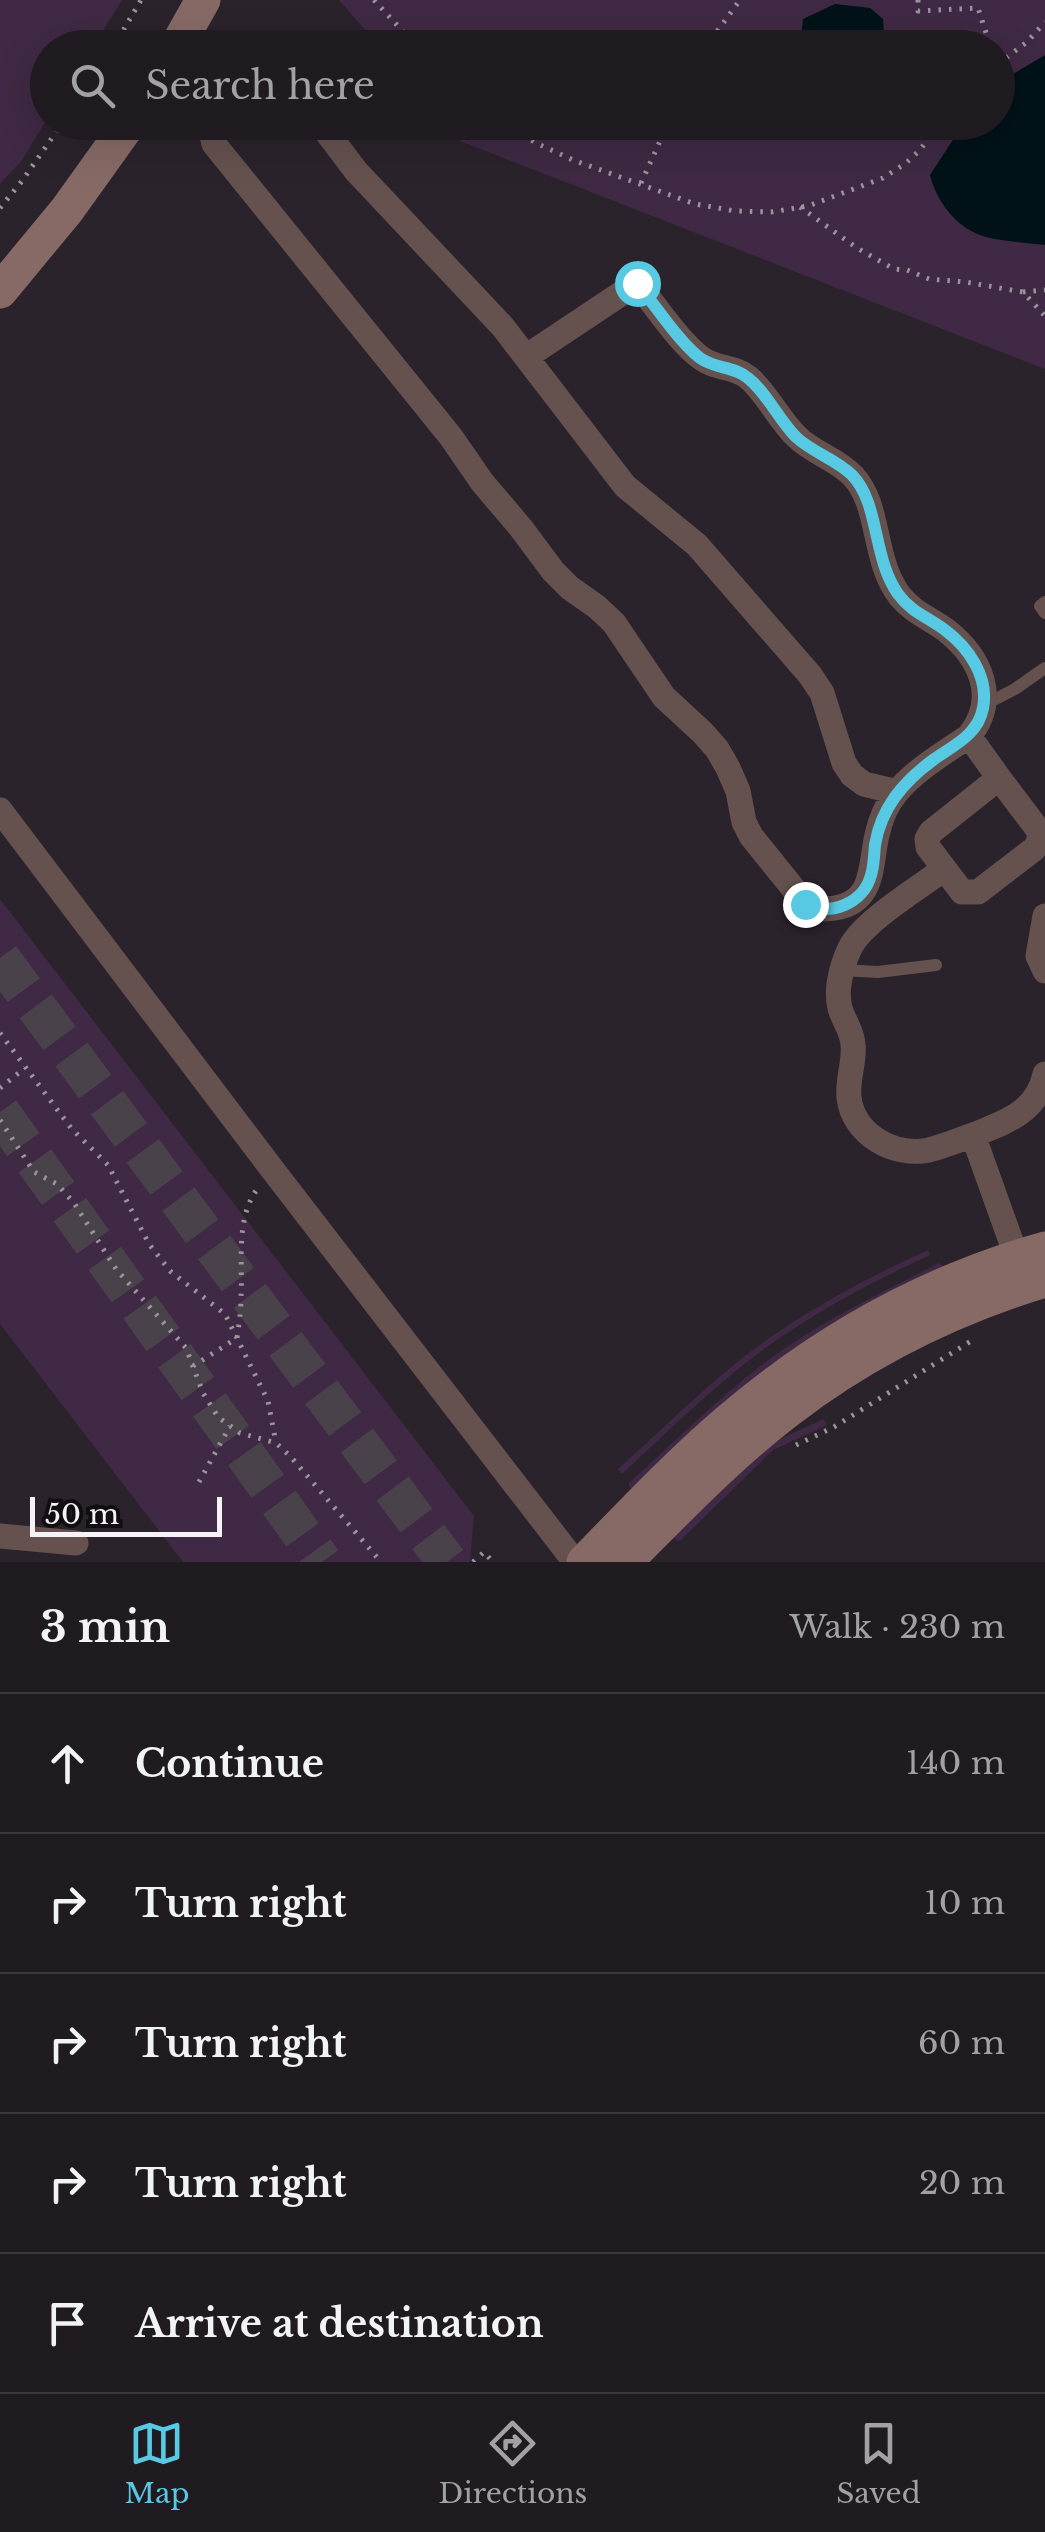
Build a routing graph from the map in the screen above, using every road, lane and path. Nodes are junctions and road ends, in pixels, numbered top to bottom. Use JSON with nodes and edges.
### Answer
{"nodes":[{"id":1,"x":141,"y":0,"type":"edge"},
{"id":2,"x":203,"y":0,"type":"edge"},
{"id":3,"x":374,"y":0,"type":"edge"},
{"id":4,"x":740,"y":0,"type":"edge"},
{"id":5,"x":918,"y":0,"type":"edge"},
{"id":6,"x":1045,"y":22,"type":"edge"},
{"id":7,"x":124,"y":30,"type":"edge"},
{"id":8,"x":186,"y":30,"type":"edge"},
{"id":9,"x":402,"y":30,"type":"edge"},
{"id":10,"x":718,"y":30,"type":"edge"},
{"id":11,"x":985,"y":30,"type":"edge"},
{"id":12,"x":1015,"y":51,"type":"edge"},
{"id":13,"x":50,"y":140,"type":"edge"},
{"id":14,"x":117,"y":140,"type":"edge"},
{"id":15,"x":213,"y":140,"type":"edge"},
{"id":16,"x":333,"y":140,"type":"edge"},
{"id":17,"x":531,"y":140,"type":"edge"},
{"id":18,"x":661,"y":140,"type":"edge"},
{"id":19,"x":927,"y":140,"type":"edge"},
{"id":20,"x":640,"y":183,"type":"junction"},
{"id":21,"x":800,"y":207,"type":"junction"},
{"id":22,"x":0,"y":208,"type":"edge"},
{"id":23,"x":1045,"y":290,"type":"edge"},
{"id":24,"x":0,"y":292,"type":"edge"},
{"id":25,"x":1022,"y":292,"type":"junction"},
{"id":26,"x":1045,"y":316,"type":"edge"},
{"id":27,"x":526,"y":357,"type":"junction"},
{"id":28,"x":1045,"y":602,"type":"edge"},
{"id":29,"x":1045,"y":612,"type":"edge"},
{"id":30,"x":1045,"y":668,"type":"edge"},
{"id":31,"x":984,"y":705,"type":"junction"},
{"id":32,"x":969,"y":736,"type":"junction"},
{"id":33,"x":999,"y":778,"type":"junction"},
{"id":34,"x":896,"y":792,"type":"junction"},
{"id":35,"x":0,"y":810,"type":"edge"},
{"id":36,"x":944,"y":869,"type":"junction"},
{"id":37,"x":1045,"y":916,"type":"edge"},
{"id":38,"x":936,"y":965,"type":"dead end"},
{"id":39,"x":842,"y":970,"type":"junction"},
{"id":40,"x":1045,"y":971,"type":"edge"},
{"id":41,"x":0,"y":1033,"type":"edge"},
{"id":42,"x":26,"y":1067,"type":"junction"},
{"id":43,"x":1045,"y":1078,"type":"edge"},
{"id":44,"x":0,"y":1088,"type":"edge"},
{"id":45,"x":0,"y":1120,"type":"edge"},
{"id":46,"x":974,"y":1135,"type":"junction"},
{"id":47,"x":272,"y":1170,"type":"junction"},
{"id":48,"x":1033,"y":1268,"type":"edge"},
{"id":49,"x":979,"y":1336,"type":"dead end"},
{"id":50,"x":237,"y":1338,"type":"junction"},
{"id":51,"x":193,"y":1366,"type":"junction"},
{"id":52,"x":230,"y":1426,"type":"junction"},
{"id":53,"x":276,"y":1443,"type":"junction"},
{"id":54,"x":788,"y":1449,"type":"dead end"},
{"id":55,"x":198,"y":1482,"type":"dead end"},
{"id":56,"x":0,"y":1536,"type":"edge"},
{"id":57,"x":76,"y":1543,"type":"dead end"},
{"id":58,"x":381,"y":1562,"type":"edge"},
{"id":59,"x":473,"y":1562,"type":"edge"},
{"id":60,"x":493,"y":1562,"type":"edge"},
{"id":61,"x":574,"y":1562,"type":"edge"},
{"id":62,"x":584,"y":1562,"type":"edge"},
{"id":63,"x":625,"y":1562,"type":"edge"}],
"edges":[{"from":1,"to":7,"type":"path"},
{"from":2,"to":8,"type":"street"},
{"from":3,"to":9,"type":"path"},
{"from":4,"to":10,"type":"path"},
{"from":5,"to":11,"type":"path"},
{"from":6,"to":12,"type":"path"},
{"from":13,"to":22,"type":"path"},
{"from":14,"to":24,"type":"street"},
{"from":15,"to":34,"type":"street"},
{"from":16,"to":27,"type":"street"},
{"from":17,"to":20,"type":"path"},
{"from":18,"to":20,"type":"path"},
{"from":19,"to":21,"type":"path"},
{"from":20,"to":21,"type":"path"},
{"from":21,"to":25,"type":"path"},
{"from":23,"to":25,"type":"path"},
{"from":25,"to":26,"type":"path"},
{"from":27,"to":31,"type":"street"},
{"from":27,"to":34,"type":"street"},
{"from":28,"to":29,"type":"lane"},
{"from":30,"to":31,"type":"lane"},
{"from":31,"to":32,"type":"street"},
{"from":32,"to":33,"type":"street"},
{"from":32,"to":34,"type":"street"},
{"from":33,"to":36,"type":"street"},
{"from":33,"to":36,"type":"street"},
{"from":35,"to":47,"type":"street"},
{"from":36,"to":39,"type":"street"},
{"from":37,"to":40,"type":"street"},
{"from":38,"to":39,"type":"lane"},
{"from":39,"to":46,"type":"street"},
{"from":41,"to":42,"type":"path"},
{"from":42,"to":44,"type":"path"},
{"from":42,"to":50,"type":"path"},
{"from":43,"to":46,"type":"street"},
{"from":45,"to":51,"type":"path"},
{"from":46,"to":48,"type":"street"},
{"from":47,"to":50,"type":"path"},
{"from":47,"to":61,"type":"street"},
{"from":48,"to":62,"type":"street"},
{"from":48,"to":63,"type":"street"},
{"from":49,"to":54,"type":"path"},
{"from":50,"to":51,"type":"path"},
{"from":50,"to":53,"type":"path"},
{"from":51,"to":52,"type":"path"},
{"from":52,"to":53,"type":"path"},
{"from":52,"to":55,"type":"path"},
{"from":53,"to":58,"type":"path"},
{"from":56,"to":57,"type":"street"},
{"from":59,"to":60,"type":"path"}]}
